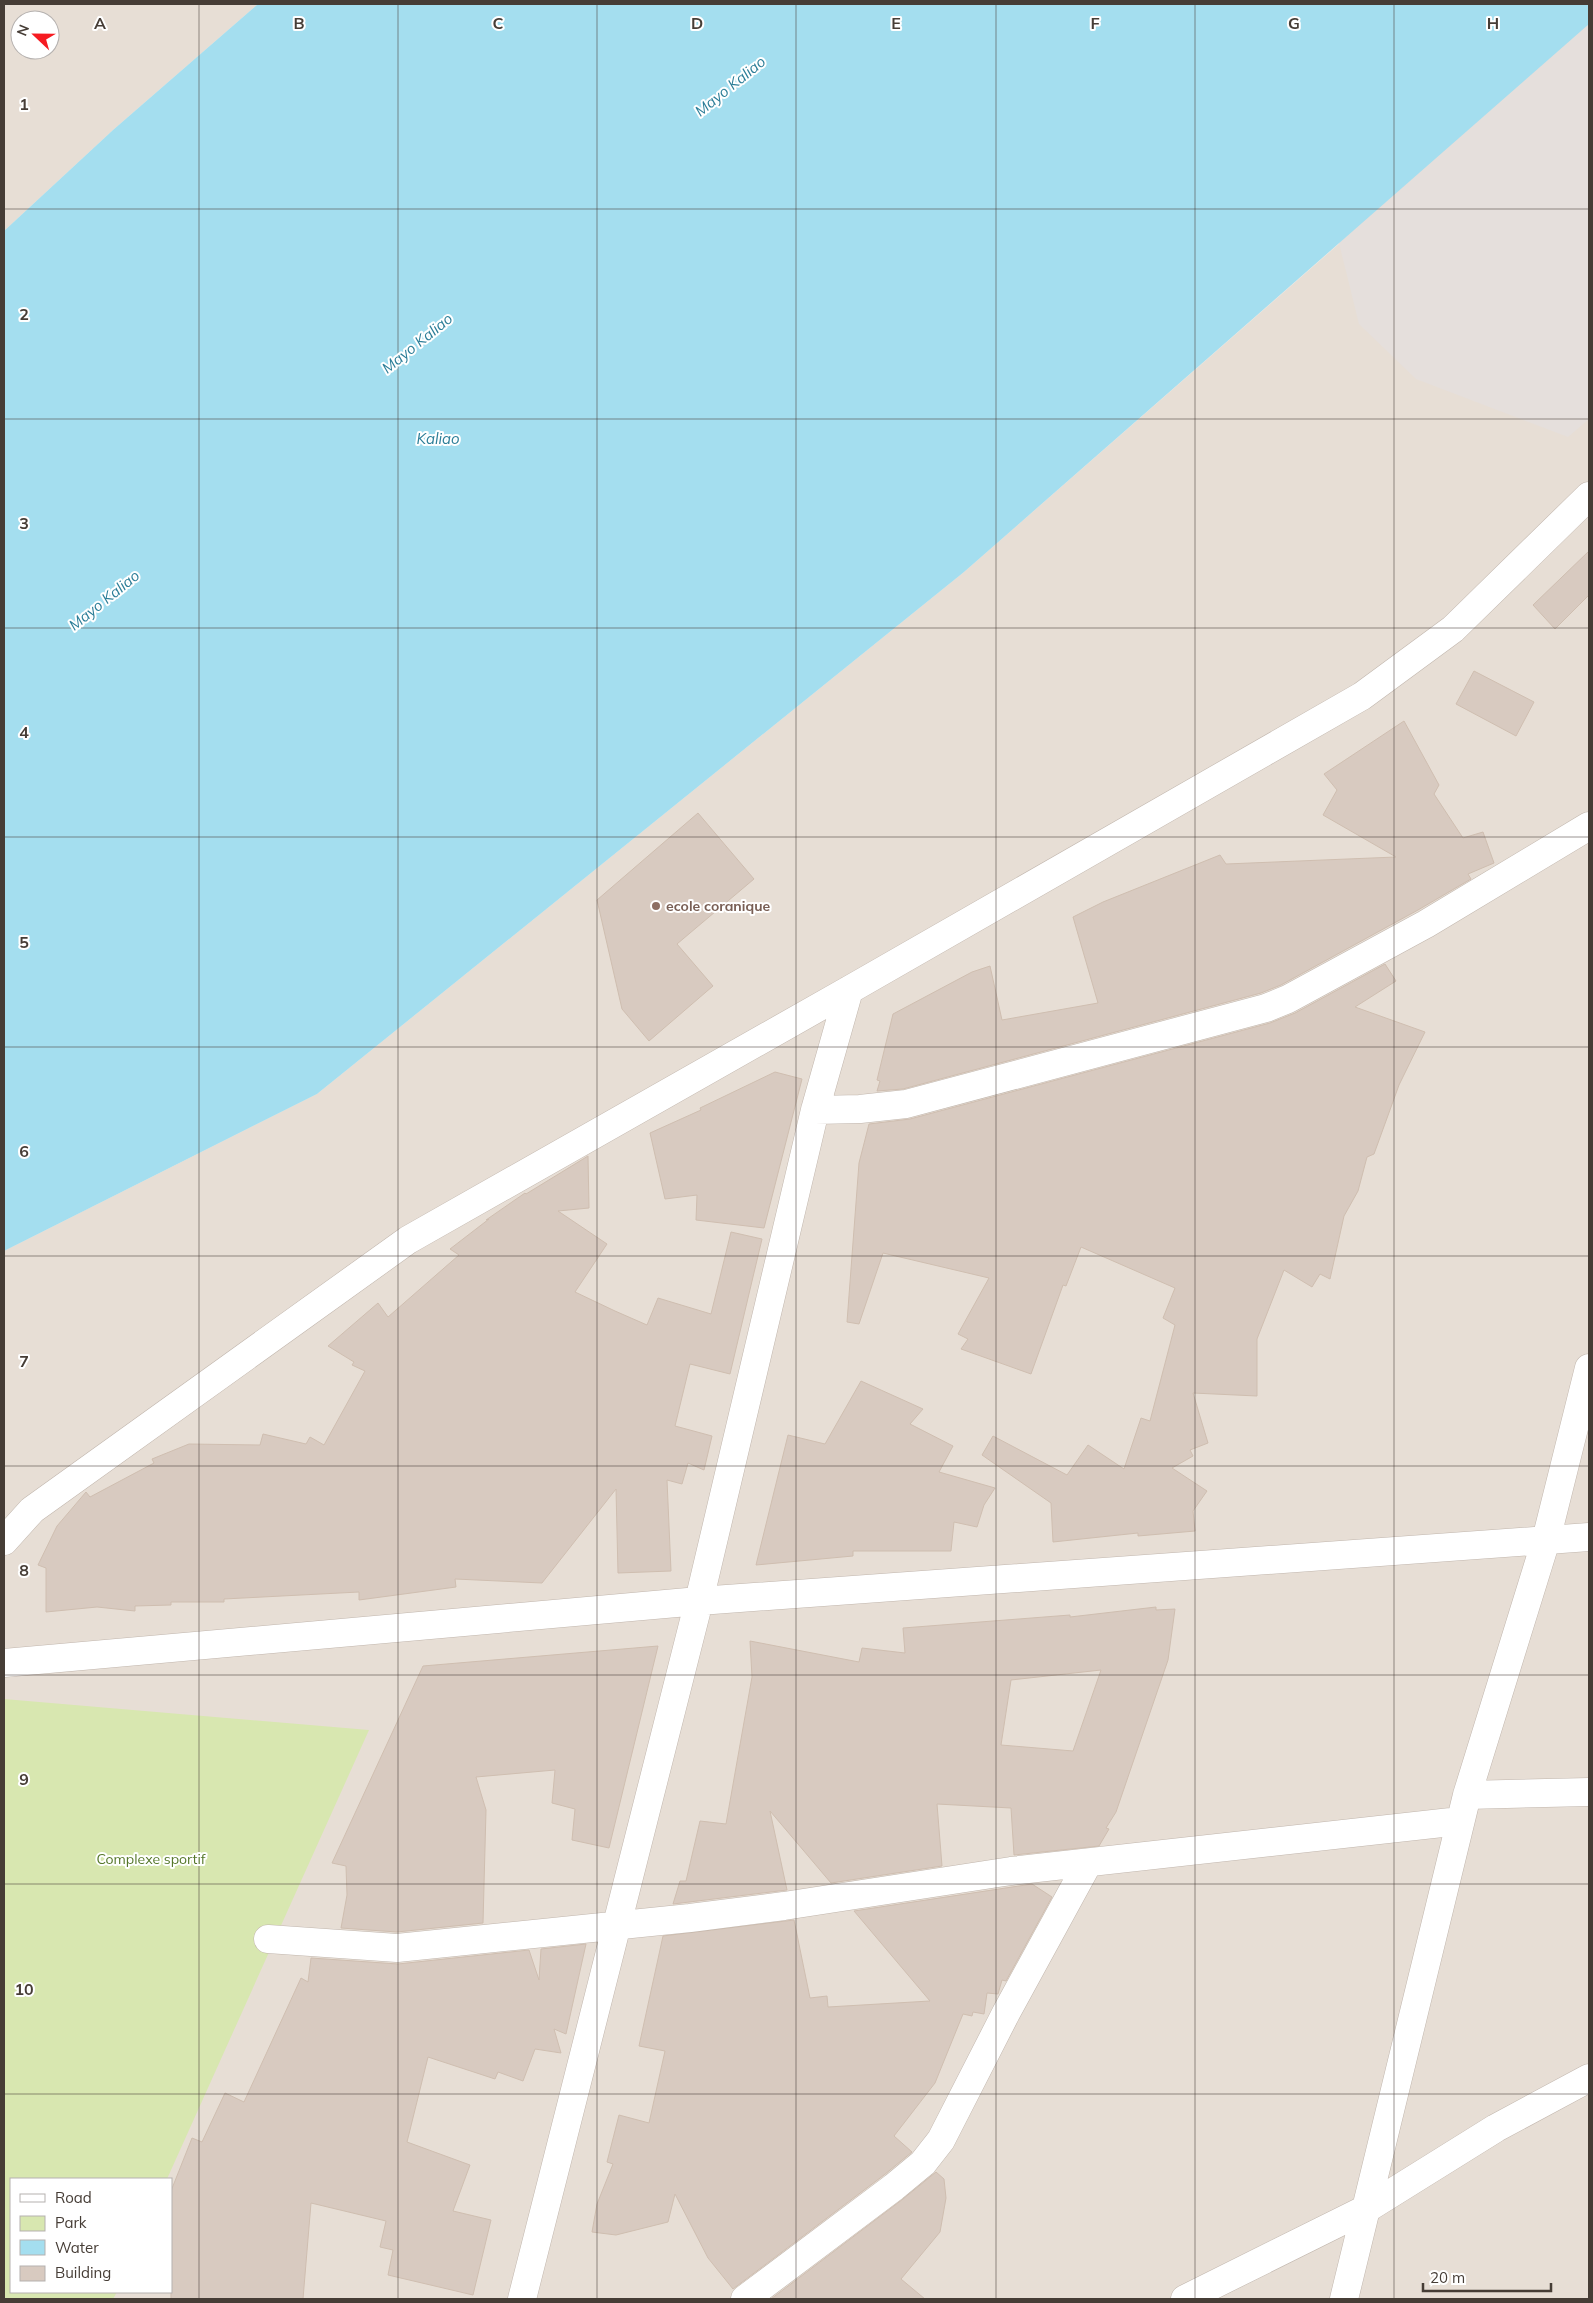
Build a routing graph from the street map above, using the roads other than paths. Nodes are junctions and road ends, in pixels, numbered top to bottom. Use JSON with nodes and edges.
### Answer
{"nodes":[{"id":1,"x":1589,"y":496,"type":"edge"},
{"id":2,"x":1589,"y":826,"type":"edge"},
{"id":3,"x":849,"y":990,"type":"junction"},
{"id":4,"x":815,"y":1110,"type":"junction"},
{"id":5,"x":1589,"y":1368,"type":"edge"},
{"id":6,"x":1589,"y":1537,"type":"edge"},
{"id":7,"x":1546,"y":1540,"type":"junction"},
{"id":8,"x":4,"y":1541,"type":"edge"},
{"id":9,"x":699,"y":1601,"type":"junction"},
{"id":10,"x":4,"y":1663,"type":"edge"},
{"id":11,"x":1589,"y":1792,"type":"edge"},
{"id":12,"x":1467,"y":1795,"type":"junction"},
{"id":13,"x":1460,"y":1821,"type":"junction"},
{"id":14,"x":1088,"y":1863,"type":"junction"},
{"id":15,"x":616,"y":1925,"type":"junction"},
{"id":16,"x":268,"y":1940,"type":"dead end"},
{"id":17,"x":1589,"y":2078,"type":"edge"},
{"id":18,"x":1366,"y":2209,"type":"junction"},
{"id":19,"x":522,"y":2299,"type":"edge"},
{"id":20,"x":745,"y":2299,"type":"edge"},
{"id":21,"x":1185,"y":2299,"type":"edge"},
{"id":22,"x":1344,"y":2299,"type":"edge"}],
"edges":[{"from":1,"to":3,"type":"street"},
{"from":2,"to":4,"type":"street"},
{"from":3,"to":4,"type":"street"},
{"from":3,"to":8,"type":"street"},
{"from":4,"to":9,"type":"street"},
{"from":5,"to":7,"type":"street"},
{"from":6,"to":7,"type":"street"},
{"from":7,"to":9,"type":"street"},
{"from":7,"to":12,"type":"street"},
{"from":9,"to":10,"type":"street"},
{"from":9,"to":15,"type":"street"},
{"from":11,"to":12,"type":"street"},
{"from":12,"to":13,"type":"street"},
{"from":13,"to":14,"type":"street"},
{"from":13,"to":18,"type":"street"},
{"from":14,"to":15,"type":"street"},
{"from":14,"to":20,"type":"street"},
{"from":15,"to":16,"type":"street"},
{"from":15,"to":19,"type":"street"},
{"from":17,"to":18,"type":"street"},
{"from":18,"to":21,"type":"street"},
{"from":18,"to":22,"type":"street"}]}
